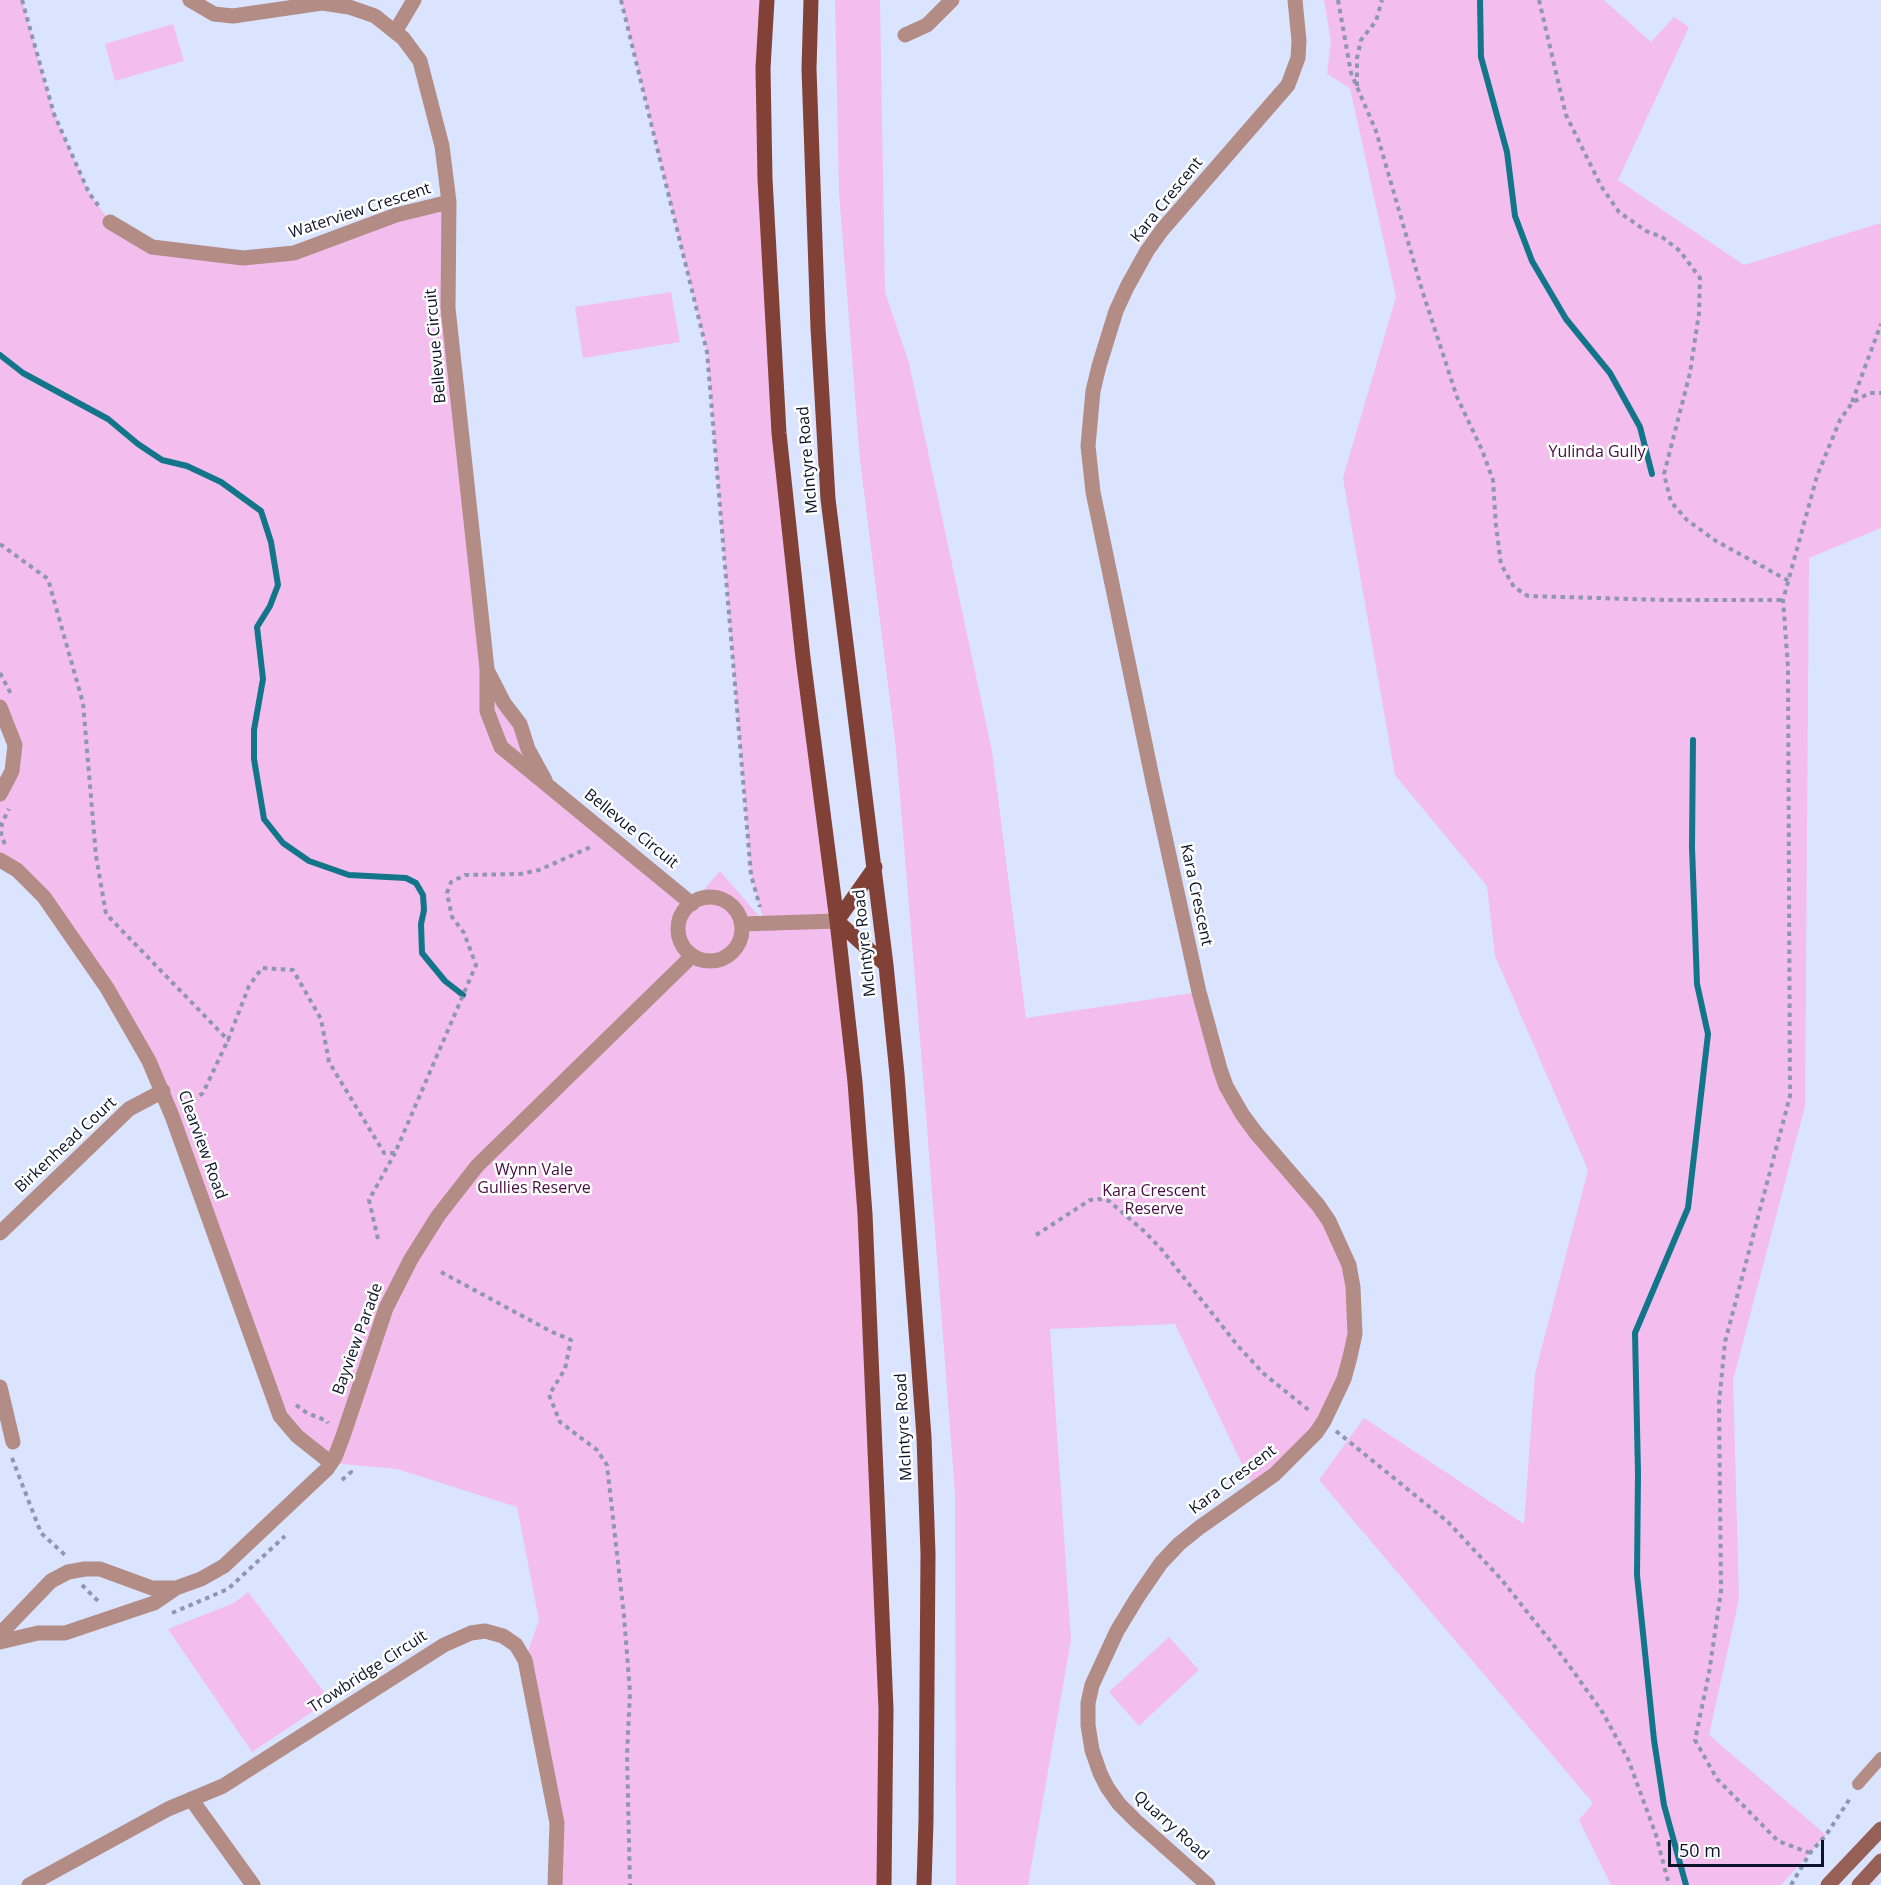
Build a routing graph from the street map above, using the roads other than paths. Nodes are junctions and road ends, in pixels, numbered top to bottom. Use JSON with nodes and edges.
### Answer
{"nodes":[{"id":1,"x":190,"y":0,"type":"edge"},
{"id":2,"x":414,"y":0,"type":"edge"},
{"id":3,"x":767,"y":0,"type":"edge"},
{"id":4,"x":811,"y":0,"type":"edge"},
{"id":5,"x":952,"y":0,"type":"edge"},
{"id":6,"x":1295,"y":0,"type":"edge"},
{"id":7,"x":395,"y":32,"type":"junction"},
{"id":8,"x":905,"y":35,"type":"dead end"},
{"id":9,"x":449,"y":202,"type":"junction"},
{"id":10,"x":110,"y":222,"type":"road end"},
{"id":11,"x":487,"y":669,"type":"junction"},
{"id":12,"x":0,"y":707,"type":"edge"},
{"id":13,"x":547,"y":783,"type":"junction"},
{"id":14,"x":0,"y":794,"type":"edge"},
{"id":15,"x":0,"y":860,"type":"edge"},
{"id":16,"x":875,"y":867,"type":"junction"},
{"id":17,"x":692,"y":904,"type":"junction"},
{"id":18,"x":837,"y":921,"type":"junction"},
{"id":19,"x":742,"y":924,"type":"junction"},
{"id":20,"x":692,"y":956,"type":"junction"},
{"id":21,"x":886,"y":965,"type":"junction"},
{"id":22,"x":163,"y":1092,"type":"junction"},
{"id":23,"x":0,"y":1233,"type":"edge"},
{"id":24,"x":0,"y":1387,"type":"edge"},
{"id":25,"x":13,"y":1442,"type":"road end"},
{"id":26,"x":331,"y":1463,"type":"junction"},
{"id":27,"x":176,"y":1588,"type":"junction"},
{"id":28,"x":0,"y":1634,"type":"edge"},
{"id":29,"x":0,"y":1642,"type":"edge"},
{"id":30,"x":1088,"y":1725,"type":"joint"},
{"id":31,"x":1881,"y":1758,"type":"edge"},
{"id":32,"x":1858,"y":1784,"type":"road end"},
{"id":33,"x":191,"y":1799,"type":"junction"},
{"id":34,"x":1881,"y":1829,"type":"edge"},
{"id":35,"x":1881,"y":1861,"type":"edge"},
{"id":36,"x":29,"y":1885,"type":"edge"},
{"id":37,"x":253,"y":1885,"type":"edge"},
{"id":38,"x":555,"y":1885,"type":"edge"},
{"id":39,"x":884,"y":1885,"type":"edge"},
{"id":40,"x":924,"y":1885,"type":"edge"},
{"id":41,"x":1208,"y":1885,"type":"edge"},
{"id":42,"x":1828,"y":1885,"type":"edge"},
{"id":43,"x":1859,"y":1885,"type":"edge"}],
"edges":[{"from":1,"to":7,"type":"street","name":"Bellevue Circuit"},
{"from":2,"to":7,"type":"street"},
{"from":3,"to":18,"type":"main road","name":"McIntyre Road"},
{"from":4,"to":16,"type":"main road","name":"McIntyre Road"},
{"from":5,"to":8,"type":"street"},
{"from":6,"to":30,"type":"street","name":"Kara Crescent"},
{"from":7,"to":9,"type":"street","name":"Bellevue Circuit"},
{"from":9,"to":10,"type":"street","name":"Waterview Crescent"},
{"from":9,"to":11,"type":"street","name":"Bellevue Circuit"},
{"from":11,"to":13,"type":"street","name":"Bellevue Circuit"},
{"from":11,"to":13,"type":"street","name":"Bellevue Circuit"},
{"from":12,"to":14,"type":"street"},
{"from":13,"to":17,"type":"street","name":"Bellevue Circuit"},
{"from":15,"to":22,"type":"street","name":"Clearview Road"},
{"from":16,"to":18,"type":"main road"},
{"from":16,"to":21,"type":"main road","name":"McIntyre Road"},
{"from":17,"to":19,"type":"street"},
{"from":17,"to":20,"type":"street"},
{"from":18,"to":19,"type":"street"},
{"from":18,"to":21,"type":"main road"},
{"from":18,"to":39,"type":"main road","name":"McIntyre Road"},
{"from":19,"to":20,"type":"street"},
{"from":20,"to":26,"type":"street","name":"Bayview Parade"},
{"from":21,"to":40,"type":"main road","name":"McIntyre Road"},
{"from":22,"to":23,"type":"street","name":"Birkenhead Court"},
{"from":22,"to":26,"type":"street","name":"Clearview Road"},
{"from":24,"to":25,"type":"street"},
{"from":26,"to":27,"type":"street","name":"Bayview Parade"},
{"from":27,"to":28,"type":"street","name":"Bayview Parade"},
{"from":27,"to":29,"type":"street","name":"Bayview Parade"},
{"from":30,"to":41,"type":"street","name":"Quarry Road"},
{"from":31,"to":32,"type":"lane"},
{"from":33,"to":36,"type":"street","name":"Trowbridge Circuit"},
{"from":33,"to":37,"type":"street"},
{"from":33,"to":38,"type":"street","name":"Trowbridge Circuit"},
{"from":34,"to":42,"type":"main road"},
{"from":35,"to":43,"type":"main road"}]}
